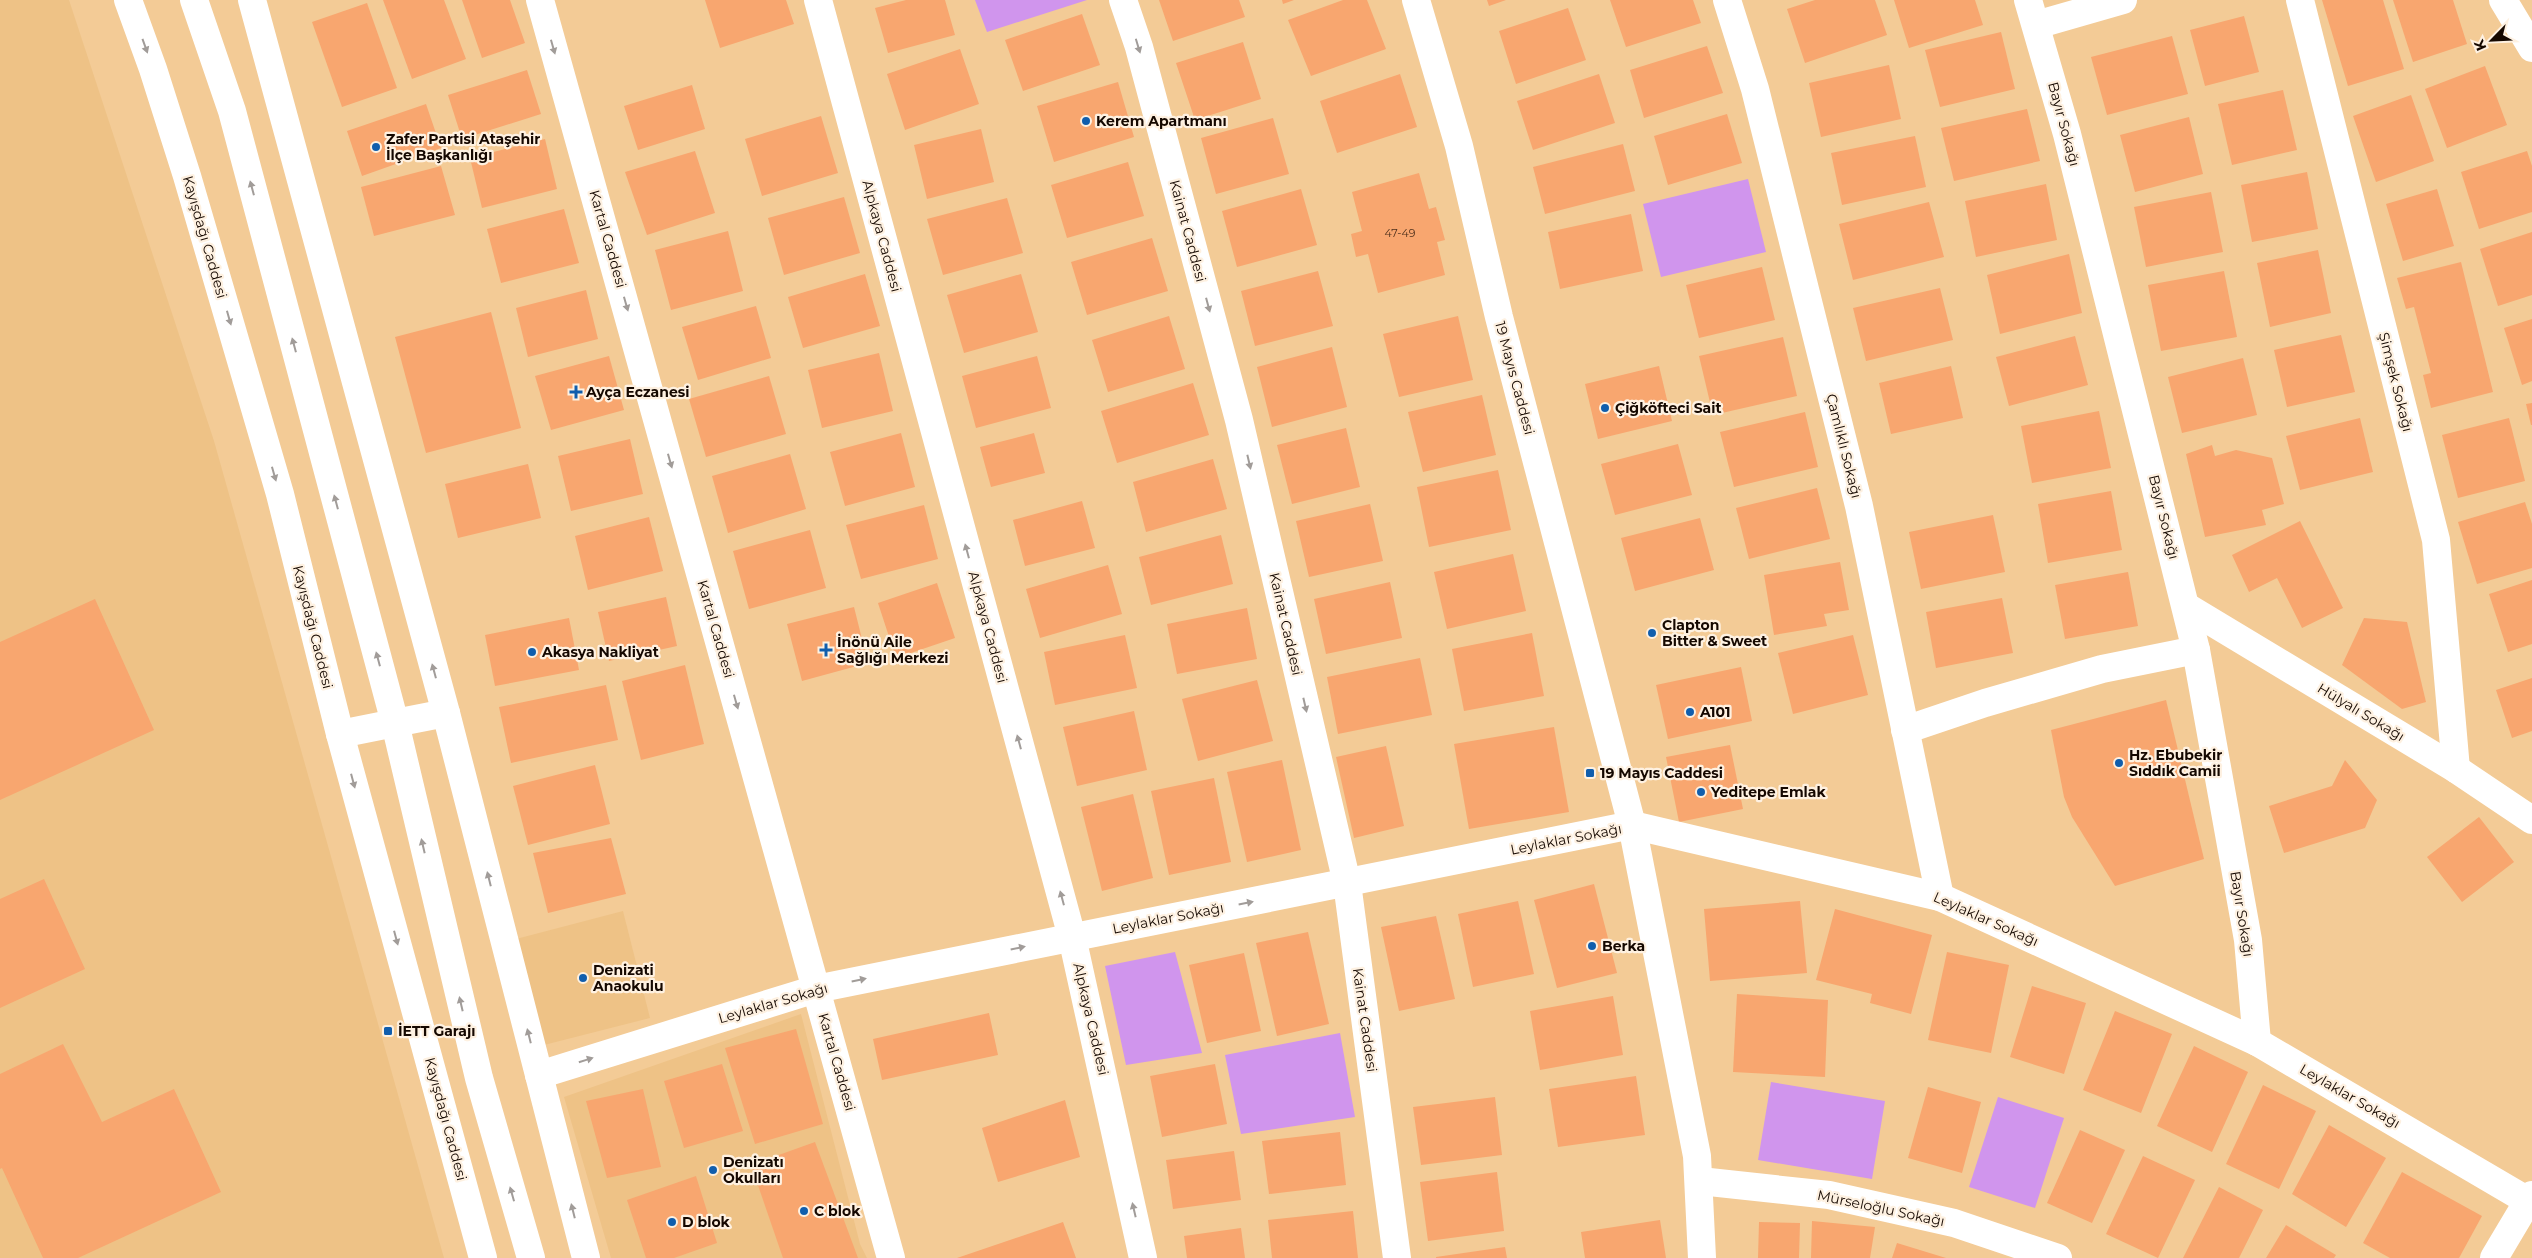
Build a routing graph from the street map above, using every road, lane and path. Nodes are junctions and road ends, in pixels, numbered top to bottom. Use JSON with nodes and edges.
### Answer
{"nodes":[{"id":1,"x":128,"y":0,"type":"edge"},
{"id":2,"x":194,"y":0,"type":"edge"},
{"id":3,"x":540,"y":0,"type":"edge"},
{"id":4,"x":818,"y":0,"type":"edge"},
{"id":5,"x":1123,"y":0,"type":"edge"},
{"id":6,"x":1416,"y":0,"type":"edge"},
{"id":7,"x":1727,"y":0,"type":"edge"},
{"id":8,"x":2123,"y":0,"type":"edge"},
{"id":9,"x":2300,"y":0,"type":"edge"},
{"id":10,"x":2503,"y":0,"type":"edge"},
{"id":11,"x":255,"y":1,"type":"edge"},
{"id":12,"x":2032,"y":13,"type":"edge"},
{"id":13,"x":2532,"y":48,"type":"edge"},
{"id":14,"x":2187,"y":608,"type":"junction"},
{"id":15,"x":2196,"y":650,"type":"junction"},
{"id":16,"x":446,"y":713,"type":"junction"},
{"id":17,"x":395,"y":723,"type":"junction"},
{"id":18,"x":1905,"y":730,"type":"junction"},
{"id":19,"x":340,"y":734,"type":"junction"},
{"id":20,"x":2456,"y":769,"type":"junction"},
{"id":21,"x":2532,"y":820,"type":"edge"},
{"id":22,"x":1632,"y":826,"type":"junction"},
{"id":23,"x":1347,"y":883,"type":"junction"},
{"id":24,"x":1940,"y":897,"type":"junction"},
{"id":25,"x":1072,"y":937,"type":"junction"},
{"id":26,"x":816,"y":989,"type":"junction"},
{"id":27,"x":2257,"y":1042,"type":"junction"},
{"id":28,"x":539,"y":1075,"type":"junction"},
{"id":29,"x":1700,"y":1181,"type":"junction"},
{"id":30,"x":2531,"y":1201,"type":"edge"},
{"id":31,"x":483,"y":1258,"type":"edge"},
{"id":32,"x":531,"y":1258,"type":"edge"},
{"id":33,"x":586,"y":1258,"type":"edge"},
{"id":34,"x":891,"y":1258,"type":"edge"},
{"id":35,"x":1143,"y":1258,"type":"edge"},
{"id":36,"x":1397,"y":1258,"type":"edge"},
{"id":37,"x":1702,"y":1258,"type":"edge"},
{"id":38,"x":2058,"y":1258,"type":"edge"},
{"id":39,"x":2494,"y":1258,"type":"edge"}],
"edges":[{"from":1,"to":19,"type":"street","name":"Kayışdağı Caddesi","one_way":true},
{"from":17,"to":2,"type":"street","one_way":true},
{"from":3,"to":26,"type":"street","name":"Kartal Caddesi","one_way":true},
{"from":25,"to":4,"type":"street","name":"Alpkaya Caddesi","one_way":true},
{"from":5,"to":23,"type":"street","name":"Kainat Caddesi","one_way":true},
{"from":6,"to":22,"type":"street","name":"19 Mayıs Caddesi"},
{"from":7,"to":18,"type":"street","name":"Çamlıklı Sokağı"},
{"from":8,"to":12,"type":"street"},
{"from":9,"to":20,"type":"street","name":"Şimşek Sokağı"},
{"from":10,"to":13,"type":"street"},
{"from":16,"to":11,"type":"street","one_way":true},
{"from":12,"to":14,"type":"street","name":"Bayır Sokağı"},
{"from":14,"to":15,"type":"street","name":"Bayır Sokağı"},
{"from":14,"to":20,"type":"street","name":"Hülyalı Sokağı"},
{"from":15,"to":18,"type":"street"},
{"from":15,"to":27,"type":"street","name":"Bayır Sokağı"},
{"from":16,"to":17,"type":"street"},
{"from":28,"to":16,"type":"street","one_way":true},
{"from":17,"to":19,"type":"street"},
{"from":32,"to":17,"type":"street","one_way":true},
{"from":18,"to":24,"type":"street","name":"Çamlıklı Sokağı"},
{"from":19,"to":31,"type":"street","name":"Kayışdağı Caddesi","one_way":true},
{"from":20,"to":21,"type":"street","name":"Hülyalı Sokağı"},
{"from":22,"to":23,"type":"street","name":"Leylaklar Sokağı"},
{"from":22,"to":24,"type":"street","name":"Leylaklar Sokağı"},
{"from":22,"to":29,"type":"street","name":"19 Mayıs Caddesi"},
{"from":25,"to":23,"type":"street","name":"Leylaklar Sokağı","one_way":true},
{"from":23,"to":36,"type":"street","name":"Kainat Caddesi"},
{"from":24,"to":27,"type":"street","name":"Leylaklar Sokağı"},
{"from":26,"to":25,"type":"street","name":"Leylaklar Sokağı","one_way":true},
{"from":35,"to":25,"type":"street","name":"Alpkaya Caddesi","one_way":true},
{"from":28,"to":26,"type":"street","name":"Leylaklar Sokağı","one_way":true},
{"from":26,"to":34,"type":"street","name":"Kartal Caddesi"},
{"from":27,"to":30,"type":"street","name":"Leylaklar Sokağı"},
{"from":33,"to":28,"type":"street","one_way":true},
{"from":29,"to":37,"type":"street","name":"19 Mayıs Caddesi"},
{"from":29,"to":38,"type":"street","name":"Mürseloğlu Sokağı"},
{"from":30,"to":39,"type":"street"}]}
